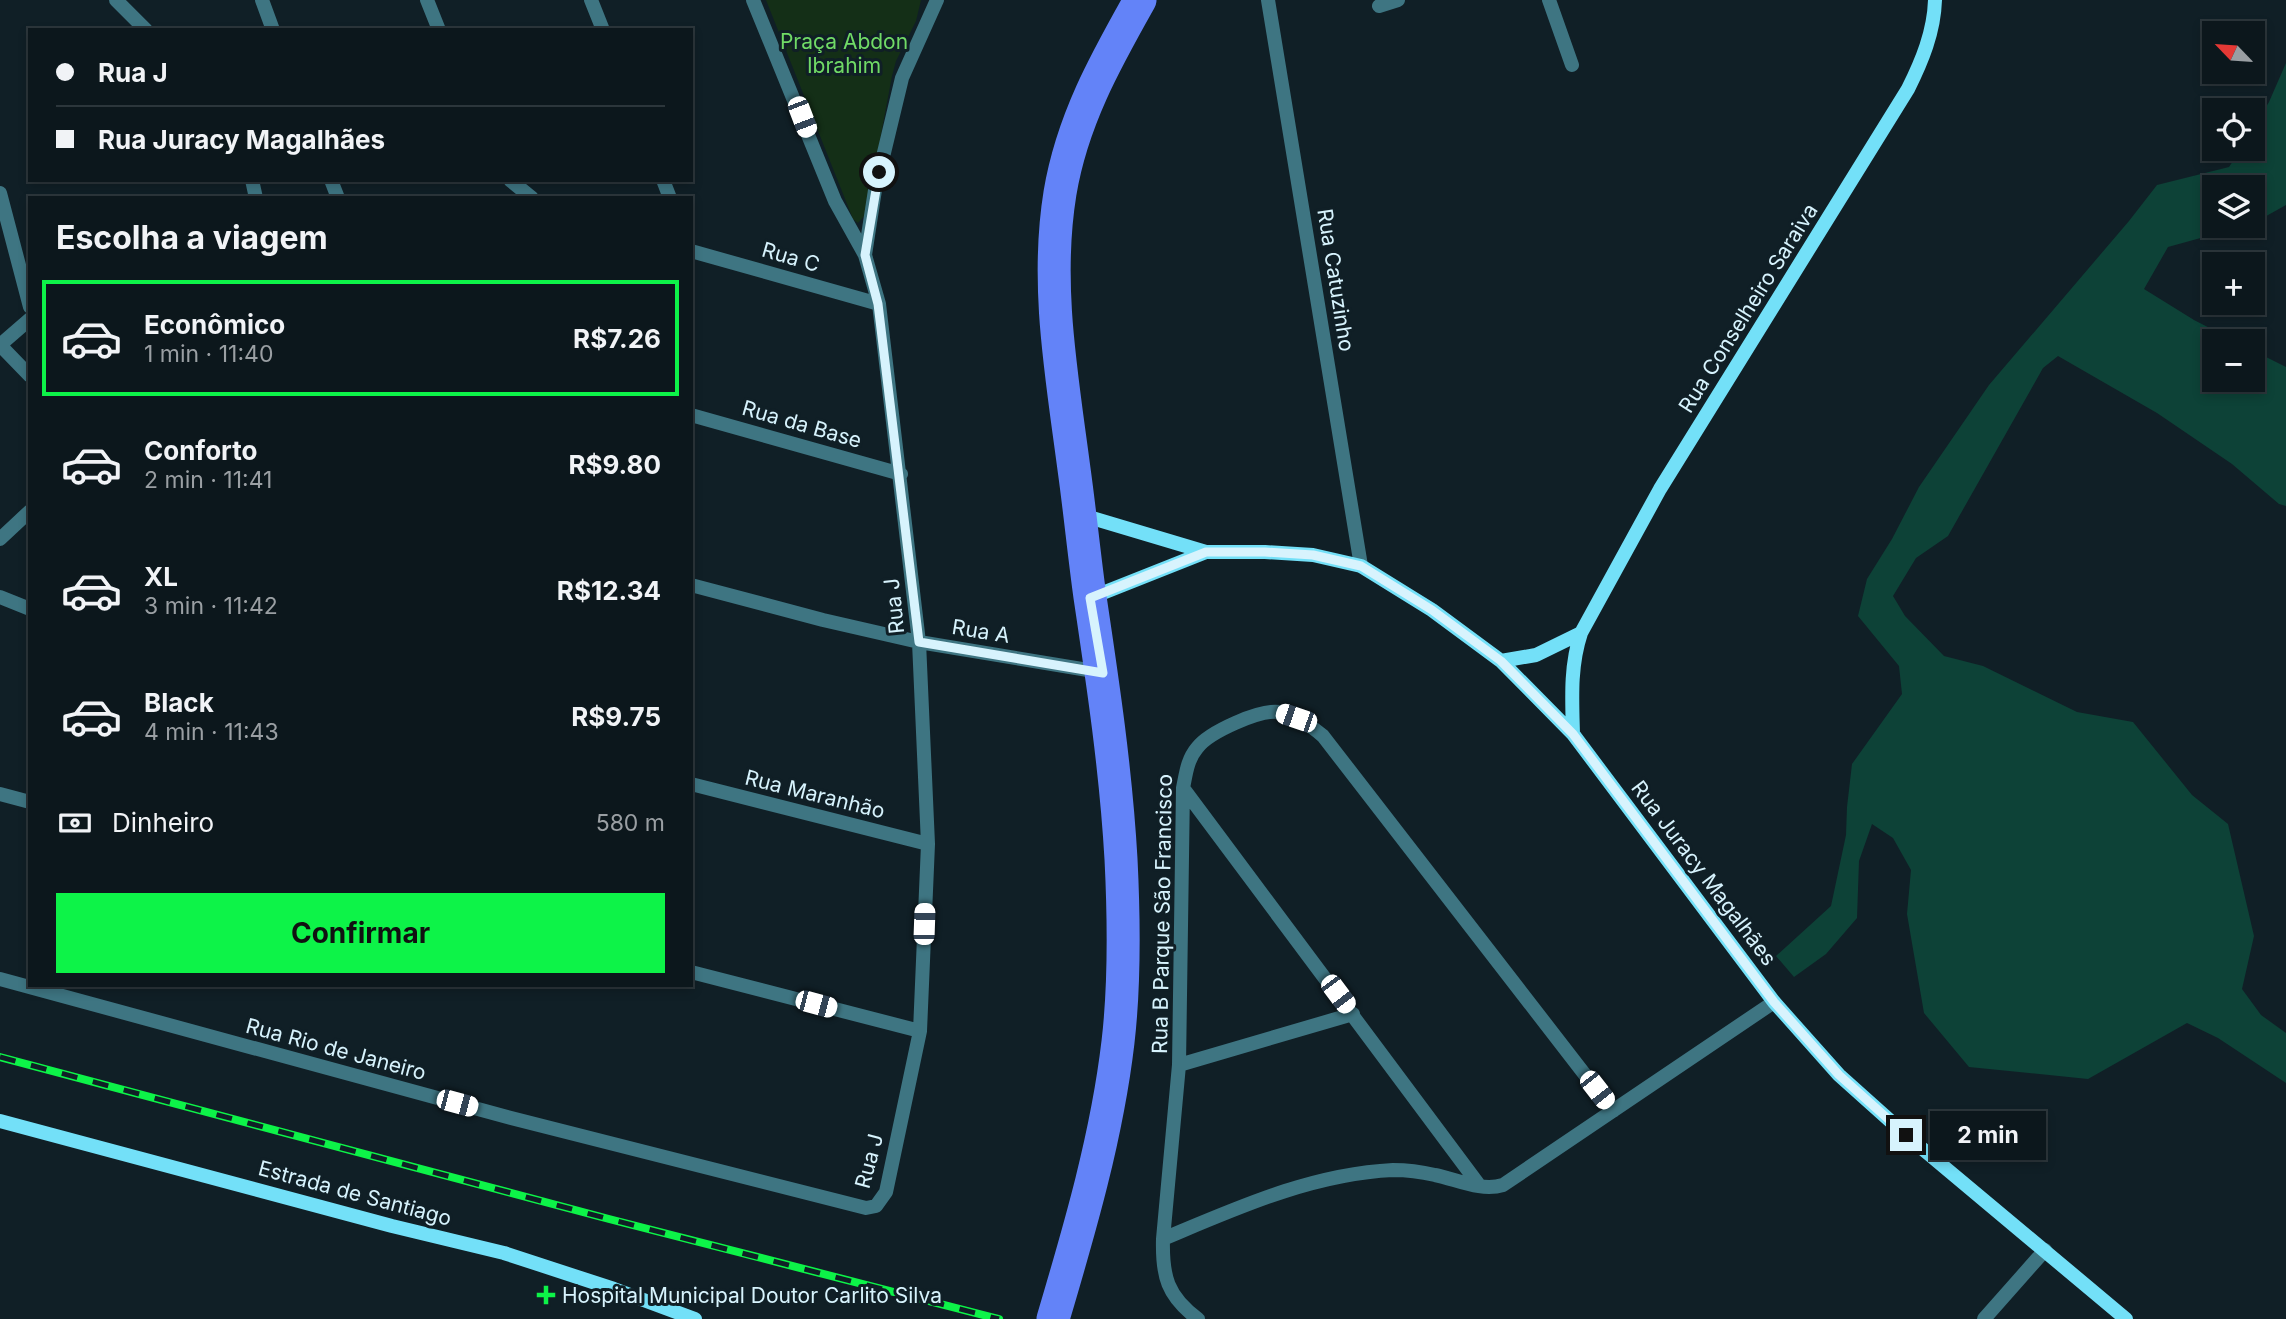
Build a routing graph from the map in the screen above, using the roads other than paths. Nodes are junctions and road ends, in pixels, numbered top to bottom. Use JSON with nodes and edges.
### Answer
{"nodes":[{"id":1,"x":116,"y":0,"type":"edge"},
{"id":2,"x":262,"y":0,"type":"edge"},
{"id":3,"x":428,"y":0,"type":"edge"},
{"id":4,"x":591,"y":0,"type":"edge"},
{"id":5,"x":753,"y":0,"type":"edge"},
{"id":6,"x":937,"y":0,"type":"edge"},
{"id":7,"x":1140,"y":0,"type":"edge"},
{"id":8,"x":1268,"y":0,"type":"edge"},
{"id":9,"x":1398,"y":0,"type":"edge"},
{"id":10,"x":1549,"y":0,"type":"edge"},
{"id":11,"x":1935,"y":0,"type":"edge"},
{"id":12,"x":1380,"y":6,"type":"dead end"},
{"id":13,"x":144,"y":28,"type":"edge"},
{"id":14,"x":272,"y":28,"type":"edge"},
{"id":15,"x":438,"y":28,"type":"edge"},
{"id":16,"x":602,"y":28,"type":"edge"},
{"id":17,"x":1572,"y":65,"type":"dead end"},
{"id":18,"x":513,"y":182,"type":"edge"},
{"id":19,"x":0,"y":193,"type":"edge"},
{"id":20,"x":530,"y":196,"type":"edge"},
{"id":21,"x":693,"y":252,"type":"edge"},
{"id":22,"x":865,"y":255,"type":"junction"},
{"id":23,"x":28,"y":299,"type":"edge"},
{"id":24,"x":878,"y":304,"type":"junction"},
{"id":25,"x":28,"y":321,"type":"edge"},
{"id":26,"x":0,"y":345,"type":"edge"},
{"id":27,"x":28,"y":374,"type":"edge"},
{"id":28,"x":693,"y":416,"type":"edge"},
{"id":29,"x":901,"y":474,"type":"junction"},
{"id":30,"x":28,"y":513,"type":"edge"},
{"id":31,"x":1079,"y":514,"type":"junction"},
{"id":32,"x":0,"y":539,"type":"edge"},
{"id":33,"x":1206,"y":552,"type":"junction"},
{"id":34,"x":1361,"y":566,"type":"junction"},
{"id":35,"x":693,"y":586,"type":"edge"},
{"id":36,"x":0,"y":597,"type":"edge"},
{"id":37,"x":1090,"y":598,"type":"junction"},
{"id":38,"x":28,"y":609,"type":"edge"},
{"id":39,"x":1581,"y":633,"type":"junction"},
{"id":40,"x":919,"y":642,"type":"junction"},
{"id":41,"x":1501,"y":661,"type":"junction"},
{"id":42,"x":1103,"y":673,"type":"junction"},
{"id":43,"x":1573,"y":734,"type":"junction"},
{"id":44,"x":693,"y":785,"type":"edge"},
{"id":45,"x":1183,"y":788,"type":"junction"},
{"id":46,"x":0,"y":794,"type":"edge"},
{"id":47,"x":28,"y":801,"type":"edge"},
{"id":48,"x":928,"y":844,"type":"junction"},
{"id":49,"x":693,"y":973,"type":"edge"},
{"id":50,"x":0,"y":979,"type":"edge"},
{"id":51,"x":28,"y":987,"type":"edge"},
{"id":52,"x":29,"y":987,"type":"edge"},
{"id":53,"x":1774,"y":1002,"type":"junction"},
{"id":54,"x":1353,"y":1014,"type":"junction"},
{"id":55,"x":920,"y":1031,"type":"junction"},
{"id":56,"x":1180,"y":1065,"type":"junction"},
{"id":57,"x":1613,"y":1111,"type":"junction"},
{"id":58,"x":0,"y":1121,"type":"edge"},
{"id":59,"x":1479,"y":1185,"type":"junction"},
{"id":60,"x":866,"y":1208,"type":"joint"},
{"id":61,"x":1163,"y":1239,"type":"junction"},
{"id":62,"x":2045,"y":1250,"type":"junction"},
{"id":63,"x":695,"y":1319,"type":"edge"},
{"id":64,"x":1054,"y":1319,"type":"edge"},
{"id":65,"x":1198,"y":1319,"type":"edge"},
{"id":66,"x":1984,"y":1319,"type":"edge"},
{"id":67,"x":2126,"y":1319,"type":"edge"}],
"edges":[{"from":1,"to":13,"type":"street"},
{"from":2,"to":14,"type":"street"},
{"from":3,"to":15,"type":"street"},
{"from":4,"to":16,"type":"street"},
{"from":5,"to":22,"type":"street"},
{"from":6,"to":22,"type":"street","name":"Rua J"},
{"from":7,"to":31,"type":"main road"},
{"from":8,"to":34,"type":"street","name":"Rua Catuzinho"},
{"from":9,"to":12,"type":"street"},
{"from":10,"to":17,"type":"street"},
{"from":11,"to":39,"type":"street","name":"Rua Conselheiro Saraiva"},
{"from":18,"to":20,"type":"street"},
{"from":19,"to":23,"type":"street"},
{"from":21,"to":24,"type":"street","name":"Rua C"},
{"from":22,"to":24,"type":"street","name":"Rua J"},
{"from":24,"to":29,"type":"street","name":"Rua J"},
{"from":25,"to":26,"type":"street"},
{"from":26,"to":27,"type":"street"},
{"from":28,"to":29,"type":"street","name":"Rua da Base"},
{"from":29,"to":40,"type":"street","name":"Rua J"},
{"from":30,"to":32,"type":"street"},
{"from":31,"to":33,"type":"street"},
{"from":31,"to":37,"type":"main road"},
{"from":33,"to":34,"type":"street","name":"Rua Juracy Magalhães"},
{"from":33,"to":37,"type":"street"},
{"from":34,"to":41,"type":"street","name":"Rua Juracy Magalhães"},
{"from":35,"to":40,"type":"street","name":"Rua A"},
{"from":36,"to":38,"type":"street"},
{"from":37,"to":42,"type":"main road"},
{"from":39,"to":41,"type":"street"},
{"from":39,"to":43,"type":"street","name":"Rua Conselheiro Saraiva"},
{"from":40,"to":42,"type":"street","name":"Rua A"},
{"from":40,"to":48,"type":"street","name":"Rua J"},
{"from":41,"to":43,"type":"street","name":"Rua Juracy Magalhães"},
{"from":42,"to":64,"type":"main road"},
{"from":43,"to":53,"type":"street","name":"Rua Juracy Magalhães"},
{"from":44,"to":48,"type":"street","name":"Rua Maranhão"},
{"from":45,"to":54,"type":"street"},
{"from":45,"to":56,"type":"street","name":"Rua B Parque São Francisco"},
{"from":45,"to":57,"type":"street","name":"Rua B Parque São Francisco"},
{"from":46,"to":47,"type":"street"},
{"from":48,"to":55,"type":"street","name":"Rua J"},
{"from":49,"to":55,"type":"street"},
{"from":50,"to":51,"type":"street","name":"Rua Rio de Janeiro"},
{"from":52,"to":60,"type":"street","name":"Rua Rio de Janeiro"},
{"from":53,"to":57,"type":"street"},
{"from":53,"to":62,"type":"street","name":"Rua Juracy Magalhães"},
{"from":54,"to":56,"type":"street"},
{"from":54,"to":59,"type":"street"},
{"from":55,"to":60,"type":"street","name":"Rua J"},
{"from":56,"to":61,"type":"street","name":"Rua B Parque São Francisco"},
{"from":57,"to":59,"type":"street"},
{"from":58,"to":63,"type":"street","name":"Estrada de Santiago"},
{"from":59,"to":61,"type":"street"},
{"from":61,"to":65,"type":"street","name":"Rua B Parque São Francisco"},
{"from":62,"to":66,"type":"street"},
{"from":62,"to":67,"type":"street","name":"Rua Juracy Magalhães"}]}
